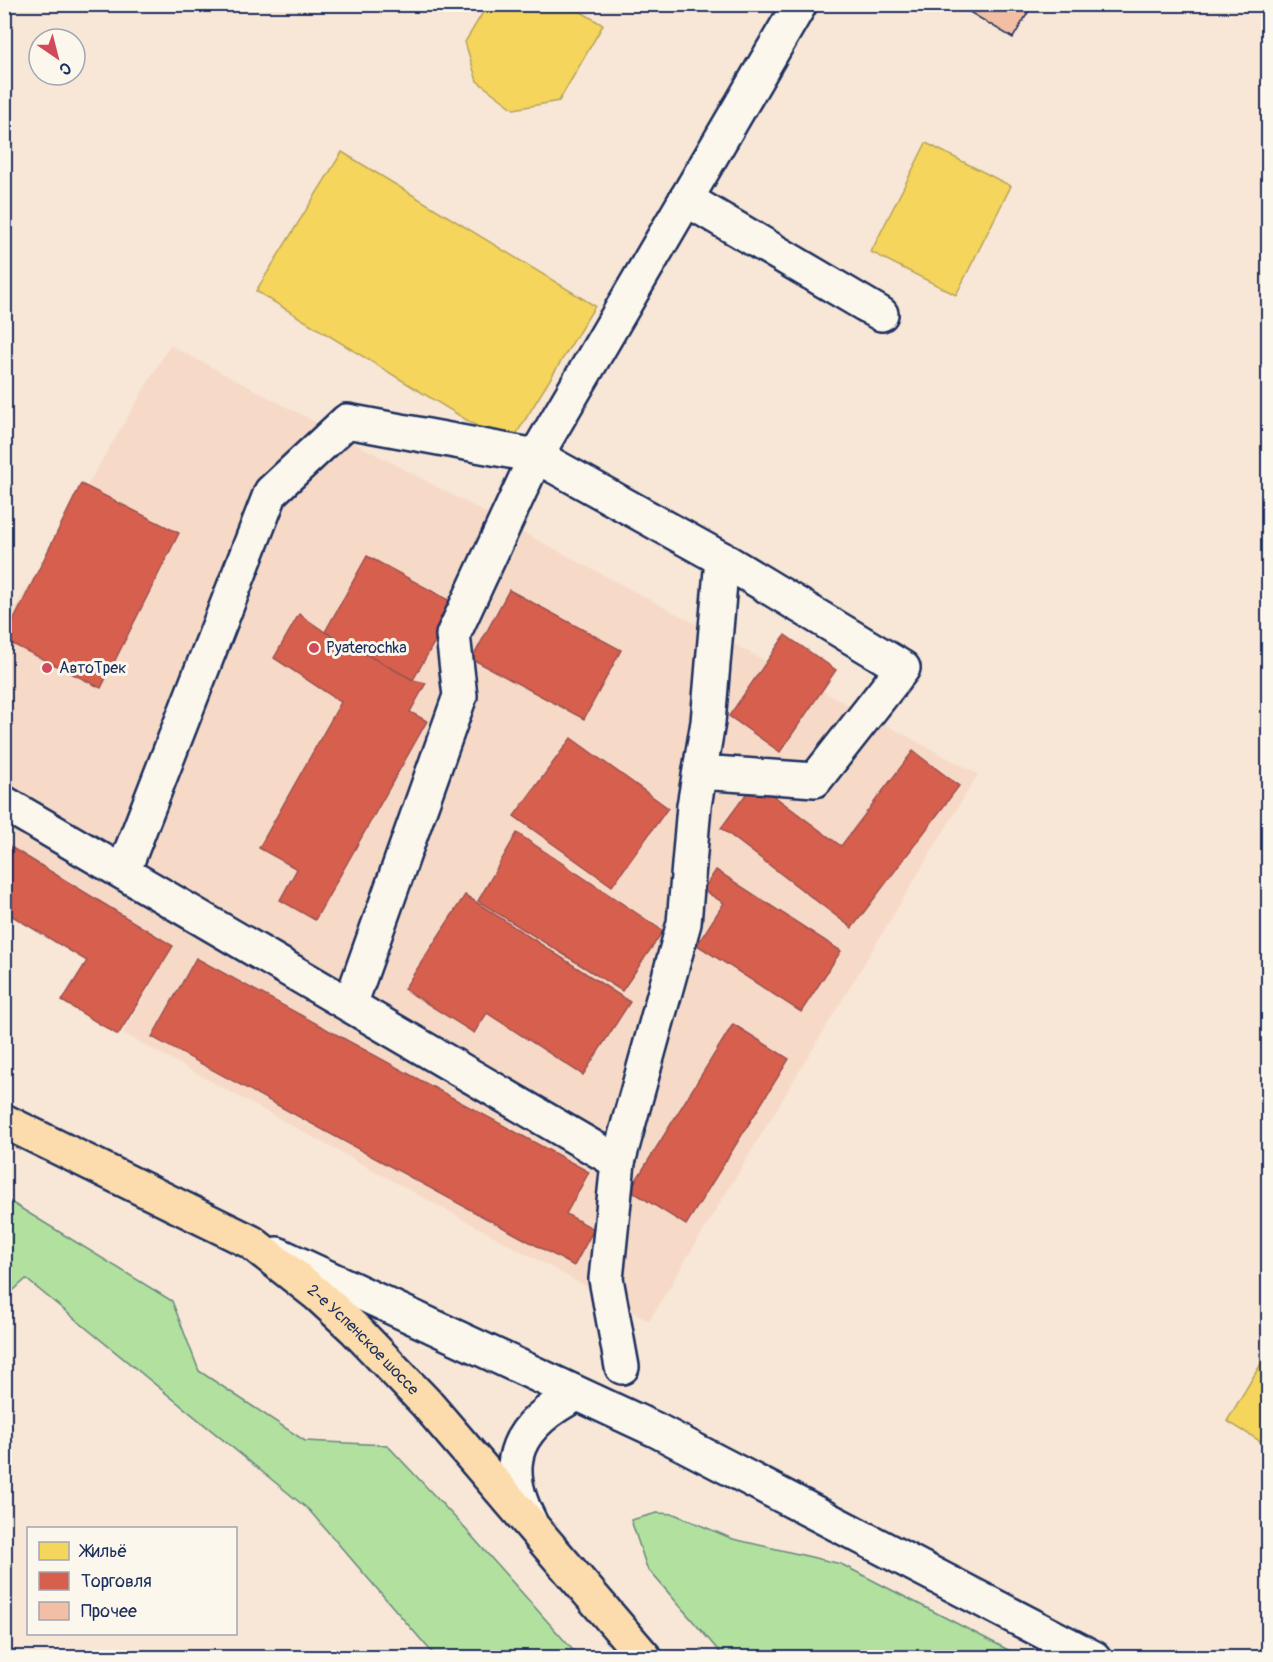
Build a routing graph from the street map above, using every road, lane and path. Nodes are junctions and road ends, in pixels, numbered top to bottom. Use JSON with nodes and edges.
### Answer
{"nodes":[{"id":1,"x":800,"y":4,"type":"edge"},
{"id":2,"x":686,"y":199,"type":"junction"},
{"id":3,"x":881,"y":314,"type":"dead end"},
{"id":4,"x":536,"y":456,"type":"junction"},
{"id":5,"x":722,"y":559,"type":"junction"},
{"id":6,"x":700,"y":772,"type":"junction"},
{"id":7,"x":4,"y":802,"type":"edge"},
{"id":8,"x":123,"y":872,"type":"junction"},
{"id":9,"x":350,"y":1005,"type":"junction"},
{"id":10,"x":4,"y":1120,"type":"edge"},
{"id":11,"x":618,"y":1162,"type":"junction"},
{"id":12,"x":251,"y":1242,"type":"junction"},
{"id":13,"x":622,"y":1367,"type":"dead end"},
{"id":14,"x":576,"y":1394,"type":"junction"},
{"id":15,"x":532,"y":1527,"type":"junction"},
{"id":16,"x":645,"y":1658,"type":"edge"},
{"id":17,"x":1094,"y":1658,"type":"edge"}],
"edges":[{"from":1,"to":2,"type":"street"},
{"from":2,"to":3,"type":"street"},
{"from":2,"to":4,"type":"street"},
{"from":4,"to":5,"type":"street"},
{"from":4,"to":8,"type":"street"},
{"from":4,"to":9,"type":"street"},
{"from":5,"to":6,"type":"street"},
{"from":5,"to":6,"type":"street"},
{"from":6,"to":11,"type":"street"},
{"from":7,"to":8,"type":"street"},
{"from":8,"to":9,"type":"street"},
{"from":9,"to":11,"type":"street"},
{"from":10,"to":12,"type":"main road","name":"2-е Успенское шоссе"},
{"from":11,"to":13,"type":"street"},
{"from":12,"to":14,"type":"street"},
{"from":12,"to":15,"type":"main road","name":"2-е Успенское шоссе"},
{"from":14,"to":15,"type":"street"},
{"from":14,"to":17,"type":"street"},
{"from":15,"to":16,"type":"main road","name":"2-е Успенское шоссе"}]}
